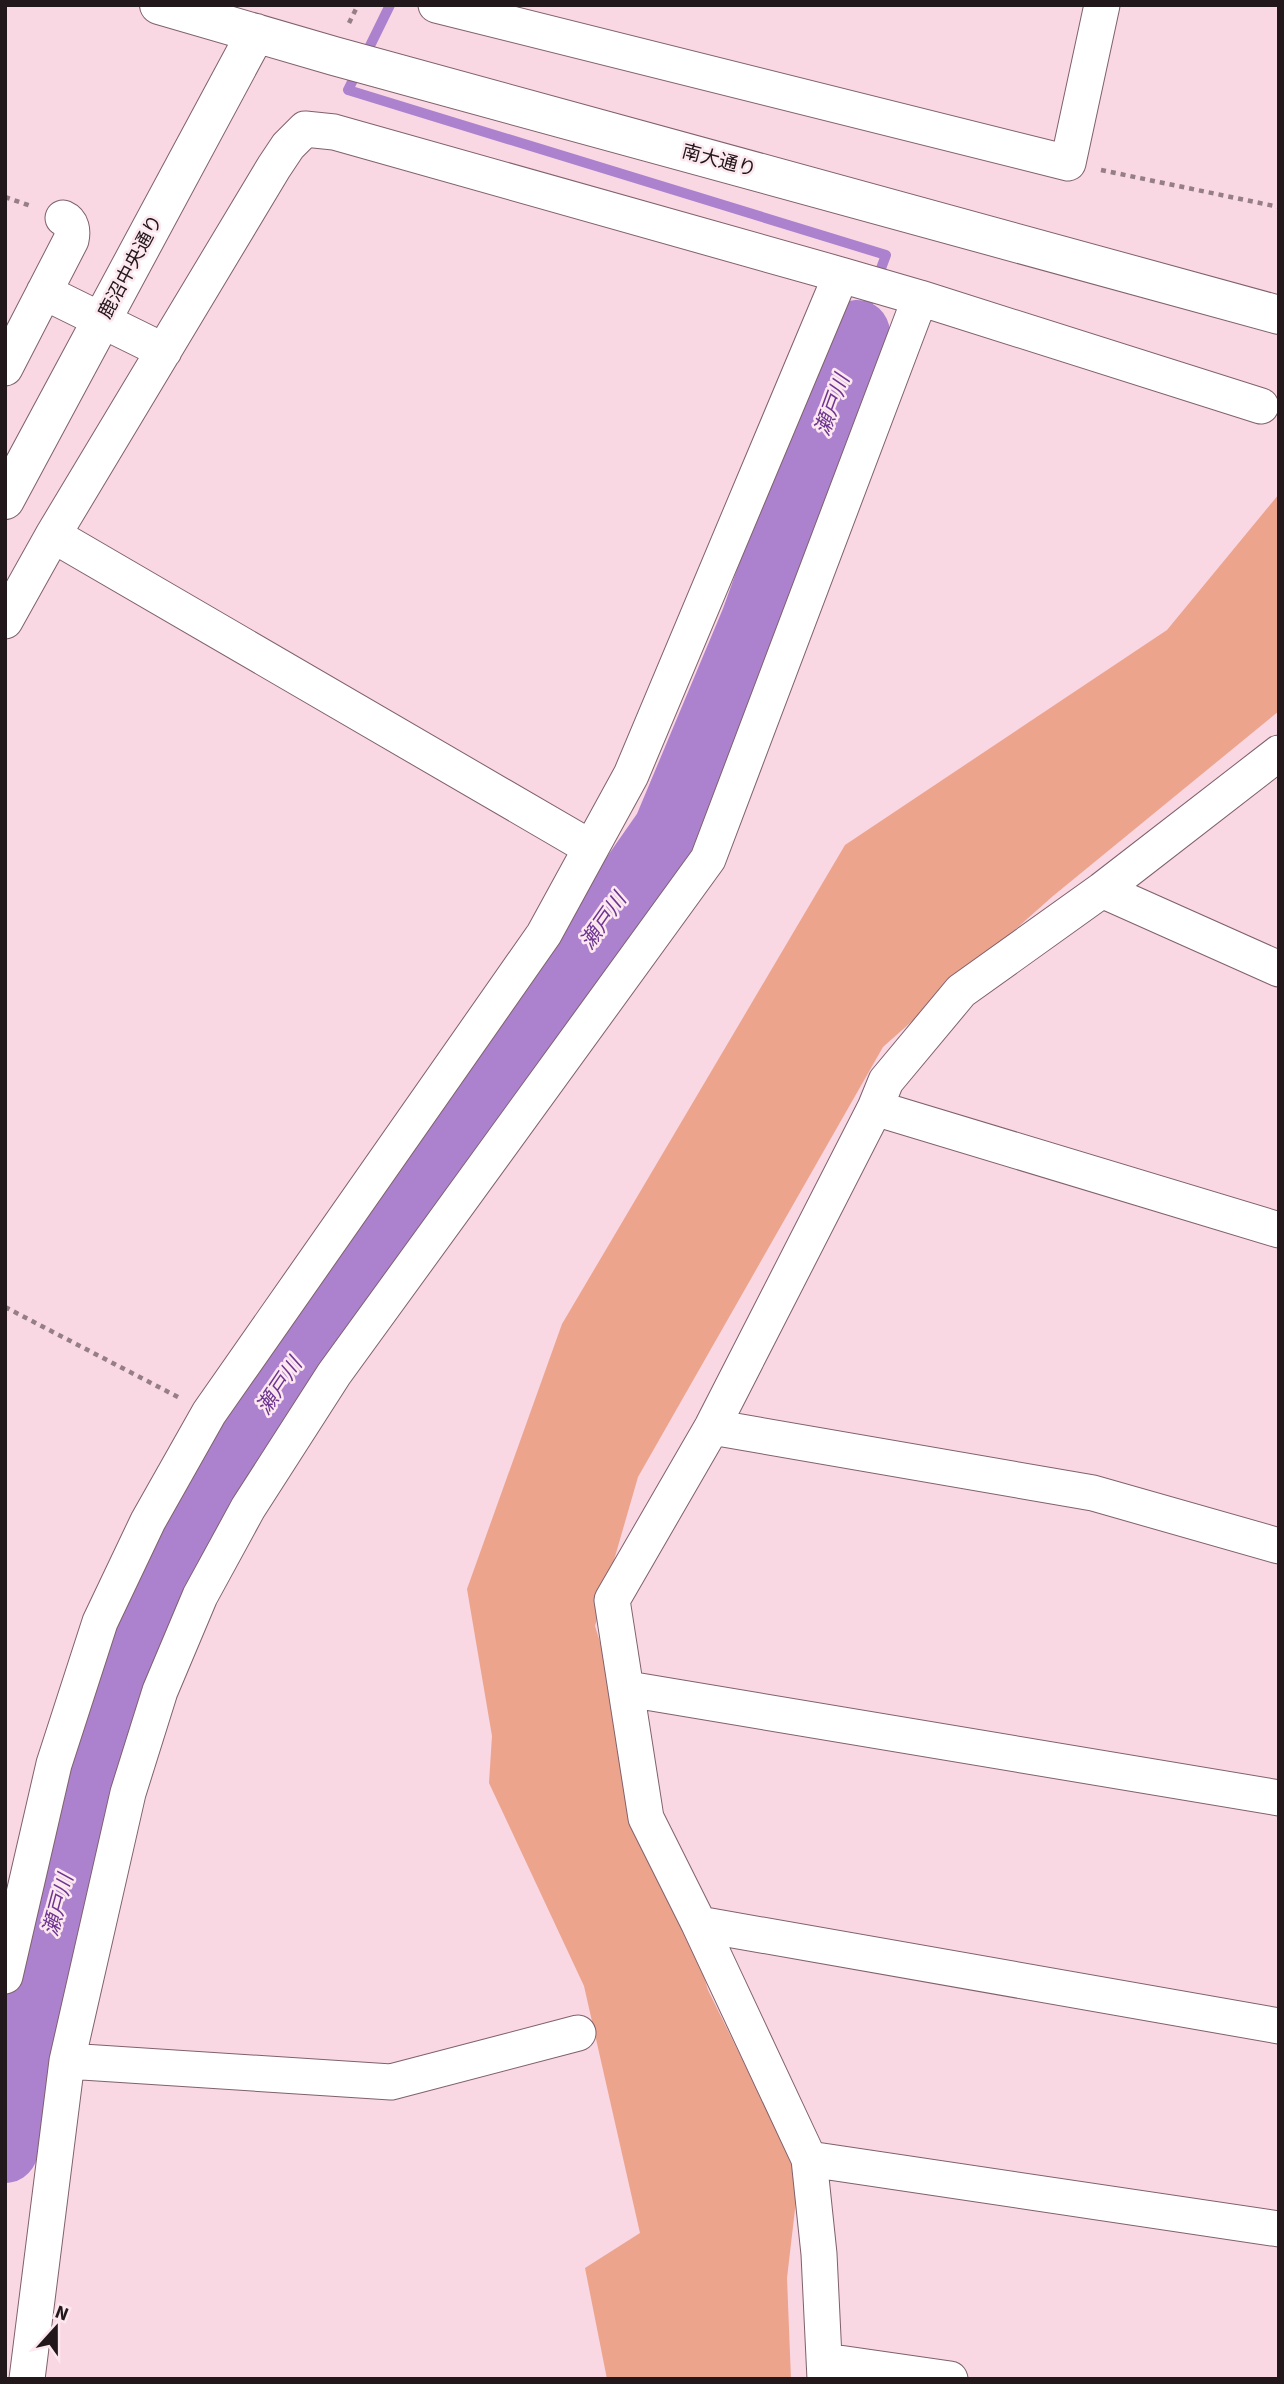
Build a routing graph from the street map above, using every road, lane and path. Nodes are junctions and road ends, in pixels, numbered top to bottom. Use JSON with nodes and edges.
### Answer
{"nodes":[{"id":1,"x":159,"y":5,"type":"edge"},
{"id":2,"x":436,"y":5,"type":"edge"},
{"id":3,"x":1102,"y":5,"type":"edge"},
{"id":4,"x":256,"y":33,"type":"junction"},
{"id":5,"x":1068,"y":163,"type":"junction"},
{"id":6,"x":1279,"y":207,"type":"edge"},
{"id":7,"x":63,"y":218,"type":"dead end"},
{"id":8,"x":841,"y":275,"type":"junction"},
{"id":9,"x":44,"y":292,"type":"junction"},
{"id":10,"x":920,"y":298,"type":"junction"},
{"id":11,"x":1279,"y":315,"type":"edge"},
{"id":12,"x":103,"y":320,"type":"junction"},
{"id":13,"x":164,"y":351,"type":"junction"},
{"id":14,"x":5,"y":368,"type":"edge"},
{"id":15,"x":1261,"y":405,"type":"dead end"},
{"id":16,"x":5,"y":500,"type":"edge"},
{"id":17,"x":53,"y":535,"type":"junction"},
{"id":18,"x":5,"y":621,"type":"edge"},
{"id":19,"x":1279,"y":753,"type":"edge"},
{"id":20,"x":591,"y":848,"type":"junction"},
{"id":21,"x":1102,"y":890,"type":"junction"},
{"id":22,"x":1279,"y":969,"type":"edge"},
{"id":23,"x":875,"y":1108,"type":"junction"},
{"id":24,"x":1279,"y":1230,"type":"edge"},
{"id":25,"x":5,"y":1307,"type":"edge"},
{"id":26,"x":209,"y":1413,"type":"junction"},
{"id":27,"x":712,"y":1427,"type":"junction"},
{"id":28,"x":1279,"y":1546,"type":"edge"},
{"id":29,"x":628,"y":1689,"type":"junction"},
{"id":30,"x":1279,"y":1798,"type":"edge"},
{"id":31,"x":699,"y":1924,"type":"junction"},
{"id":32,"x":5,"y":1976,"type":"edge"},
{"id":33,"x":1279,"y":2026,"type":"edge"},
{"id":34,"x":578,"y":2032,"type":"dead end"},
{"id":35,"x":66,"y":2061,"type":"junction"},
{"id":36,"x":809,"y":2159,"type":"junction"},
{"id":37,"x":1279,"y":2229,"type":"edge"},
{"id":38,"x":825,"y":2370,"type":"edge"},
{"id":39,"x":27,"y":2379,"type":"edge"},
{"id":40,"x":950,"y":2379,"type":"edge"}],
"edges":[{"from":1,"to":4,"type":"street","name":"南大通り"},
{"from":2,"to":5,"type":"street"},
{"from":3,"to":5,"type":"street"},
{"from":4,"to":11,"type":"street","name":"南大通り"},
{"from":4,"to":12,"type":"street","name":"鹿沼中央通り"},
{"from":5,"to":6,"type":"path"},
{"from":7,"to":9,"type":"street"},
{"from":8,"to":10,"type":"street"},
{"from":8,"to":13,"type":"street"},
{"from":8,"to":20,"type":"street"},
{"from":9,"to":12,"type":"street"},
{"from":9,"to":14,"type":"street"},
{"from":10,"to":15,"type":"street"},
{"from":10,"to":35,"type":"street"},
{"from":12,"to":13,"type":"street"},
{"from":12,"to":16,"type":"street","name":"鹿沼中央通り"},
{"from":13,"to":17,"type":"street"},
{"from":17,"to":18,"type":"street"},
{"from":17,"to":20,"type":"street"},
{"from":19,"to":21,"type":"street"},
{"from":20,"to":26,"type":"street"},
{"from":21,"to":22,"type":"street"},
{"from":21,"to":23,"type":"street"},
{"from":23,"to":24,"type":"street"},
{"from":23,"to":27,"type":"street"},
{"from":25,"to":26,"type":"path"},
{"from":26,"to":32,"type":"street"},
{"from":27,"to":28,"type":"street"},
{"from":27,"to":29,"type":"street"},
{"from":29,"to":30,"type":"street"},
{"from":29,"to":31,"type":"street"},
{"from":31,"to":33,"type":"street"},
{"from":31,"to":36,"type":"street"},
{"from":34,"to":35,"type":"street"},
{"from":35,"to":39,"type":"street"},
{"from":36,"to":37,"type":"street"},
{"from":36,"to":38,"type":"street"},
{"from":38,"to":40,"type":"street"}]}
